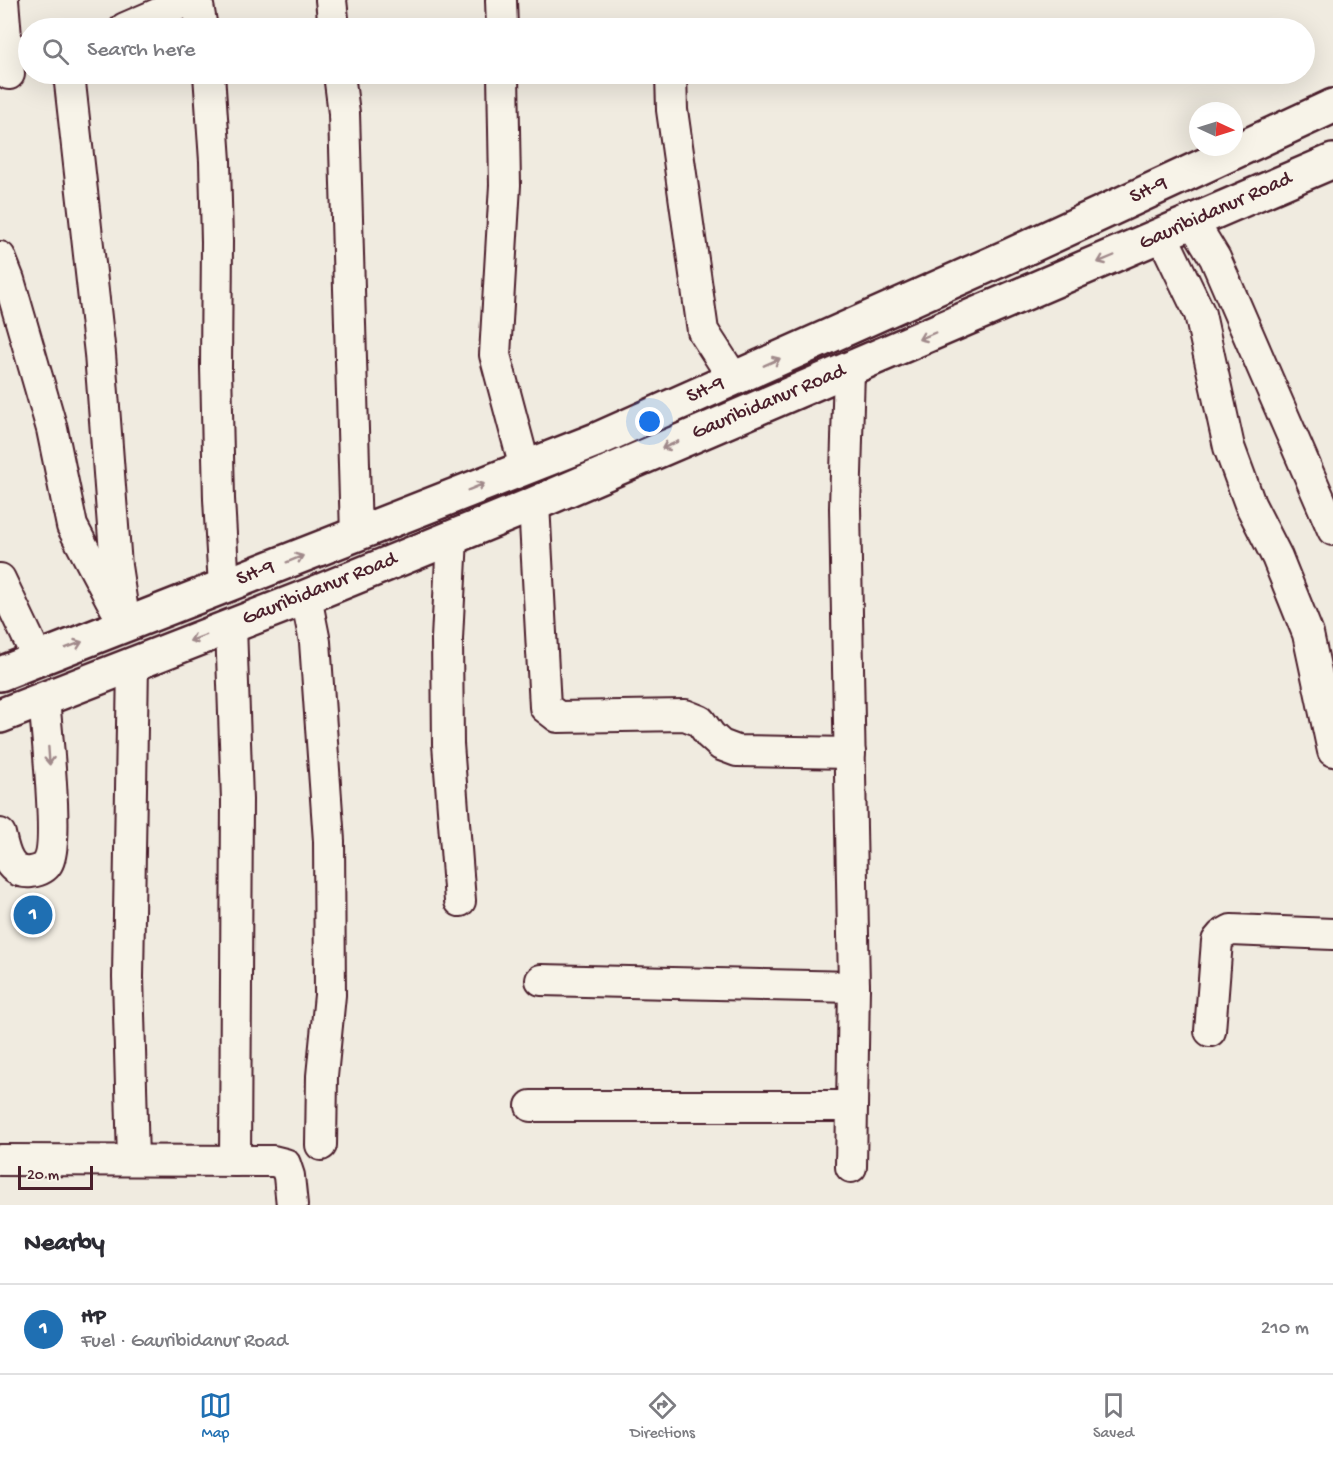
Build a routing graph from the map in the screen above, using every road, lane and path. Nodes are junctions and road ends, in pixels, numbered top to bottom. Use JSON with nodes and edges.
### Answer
{"nodes":[{"id":1,"x":3,"y":0,"type":"edge"},
{"id":2,"x":190,"y":0,"type":"edge"},
{"id":3,"x":197,"y":0,"type":"edge"},
{"id":4,"x":331,"y":0,"type":"edge"},
{"id":5,"x":501,"y":0,"type":"edge"},
{"id":6,"x":148,"y":18,"type":"edge"},
{"id":7,"x":200,"y":18,"type":"edge"},
{"id":8,"x":333,"y":18,"type":"edge"},
{"id":9,"x":502,"y":18,"type":"edge"},
{"id":10,"x":12,"y":73,"type":"edge"},
{"id":11,"x":70,"y":84,"type":"edge"},
{"id":12,"x":210,"y":84,"type":"edge"},
{"id":13,"x":340,"y":84,"type":"edge"},
{"id":14,"x":503,"y":84,"type":"edge"},
{"id":15,"x":671,"y":84,"type":"edge"},
{"id":16,"x":1333,"y":106,"type":"edge"},
{"id":17,"x":1333,"y":160,"type":"edge"},
{"id":18,"x":1122,"y":203,"type":"junction"},
{"id":19,"x":1193,"y":222,"type":"junction"},
{"id":20,"x":1151,"y":240,"type":"junction"},
{"id":21,"x":0,"y":257,"type":"edge"},
{"id":22,"x":849,"y":370,"type":"junction"},
{"id":23,"x":734,"y":379,"type":"junction"},
{"id":24,"x":525,"y":468,"type":"junction"},
{"id":25,"x":534,"y":504,"type":"junction"},
{"id":26,"x":1333,"y":530,"type":"edge"},
{"id":27,"x":356,"y":534,"type":"junction"},
{"id":28,"x":452,"y":537,"type":"junction"},
{"id":29,"x":0,"y":579,"type":"edge"},
{"id":30,"x":224,"y":586,"type":"junction"},
{"id":31,"x":306,"y":597,"type":"junction"},
{"id":32,"x":125,"y":625,"type":"junction"},
{"id":33,"x":231,"y":626,"type":"junction"},
{"id":34,"x":38,"y":659,"type":"junction"},
{"id":35,"x":133,"y":663,"type":"junction"},
{"id":36,"x":0,"y":674,"type":"edge"},
{"id":37,"x":44,"y":698,"type":"junction"},
{"id":38,"x":0,"y":716,"type":"edge"},
{"id":39,"x":1333,"y":751,"type":"edge"},
{"id":40,"x":850,"y":753,"type":"junction"},
{"id":41,"x":0,"y":834,"type":"edge"},
{"id":42,"x":460,"y":901,"type":"dead end"},
{"id":43,"x":1333,"y":934,"type":"edge"},
{"id":44,"x":541,"y":980,"type":"dead end"},
{"id":45,"x":854,"y":987,"type":"junction"},
{"id":46,"x":1210,"y":1030,"type":"dead end"},
{"id":47,"x":531,"y":1106,"type":"dead end"},
{"id":48,"x":851,"y":1106,"type":"junction"},
{"id":49,"x":321,"y":1145,"type":"dead end"},
{"id":50,"x":0,"y":1160,"type":"edge"},
{"id":51,"x":133,"y":1160,"type":"junction"},
{"id":52,"x":235,"y":1161,"type":"junction"},
{"id":53,"x":851,"y":1167,"type":"dead end"},
{"id":54,"x":291,"y":1205,"type":"edge"}],
"edges":[{"from":1,"to":10,"type":"street"},
{"from":2,"to":6,"type":"street"},
{"from":3,"to":7,"type":"street"},
{"from":4,"to":8,"type":"street"},
{"from":5,"to":9,"type":"street"},
{"from":11,"to":32,"type":"street"},
{"from":12,"to":30,"type":"street"},
{"from":13,"to":27,"type":"street"},
{"from":14,"to":24,"type":"street"},
{"from":15,"to":23,"type":"street"},
{"from":16,"to":18,"type":"main road","name":"SH-9"},
{"from":17,"to":19,"type":"main road","name":"Gauribidanur Road"},
{"from":18,"to":20,"type":"main road"},
{"from":23,"to":18,"type":"main road","name":"SH-9","one_way":true},
{"from":19,"to":20,"type":"main road","name":"Gauribidanur Road"},
{"from":19,"to":26,"type":"street"},
{"from":20,"to":22,"type":"main road","name":"Gauribidanur Road","one_way":true},
{"from":20,"to":39,"type":"street"},
{"from":21,"to":32,"type":"street"},
{"from":22,"to":25,"type":"main road","name":"Gauribidanur Road","one_way":true},
{"from":22,"to":40,"type":"street"},
{"from":23,"to":24,"type":"main road","name":"SH-9"},
{"from":27,"to":24,"type":"main road","name":"SH-9","one_way":true},
{"from":25,"to":28,"type":"main road","name":"Gauribidanur Road"},
{"from":25,"to":40,"type":"street"},
{"from":30,"to":27,"type":"main road","name":"SH-9","one_way":true},
{"from":28,"to":31,"type":"main road","name":"Gauribidanur Road"},
{"from":28,"to":42,"type":"street"},
{"from":29,"to":34,"type":"street"},
{"from":30,"to":32,"type":"main road","name":"SH-9"},
{"from":31,"to":33,"type":"main road","name":"Gauribidanur Road"},
{"from":31,"to":49,"type":"street"},
{"from":34,"to":32,"type":"main road","name":"SH-9","one_way":true},
{"from":33,"to":35,"type":"main road","name":"Gauribidanur Road","one_way":true},
{"from":33,"to":52,"type":"street"},
{"from":34,"to":36,"type":"main road","name":"SH-9"},
{"from":35,"to":37,"type":"main road","name":"Gauribidanur Road"},
{"from":35,"to":51,"type":"street"},
{"from":37,"to":38,"type":"main road","name":"Gauribidanur Road"},
{"from":37,"to":41,"type":"street","one_way":true},
{"from":40,"to":45,"type":"street"},
{"from":43,"to":46,"type":"street"},
{"from":44,"to":45,"type":"street"},
{"from":45,"to":48,"type":"street"},
{"from":47,"to":48,"type":"street"},
{"from":48,"to":53,"type":"street"},
{"from":50,"to":51,"type":"street"},
{"from":51,"to":52,"type":"street"},
{"from":52,"to":54,"type":"street"}]}
